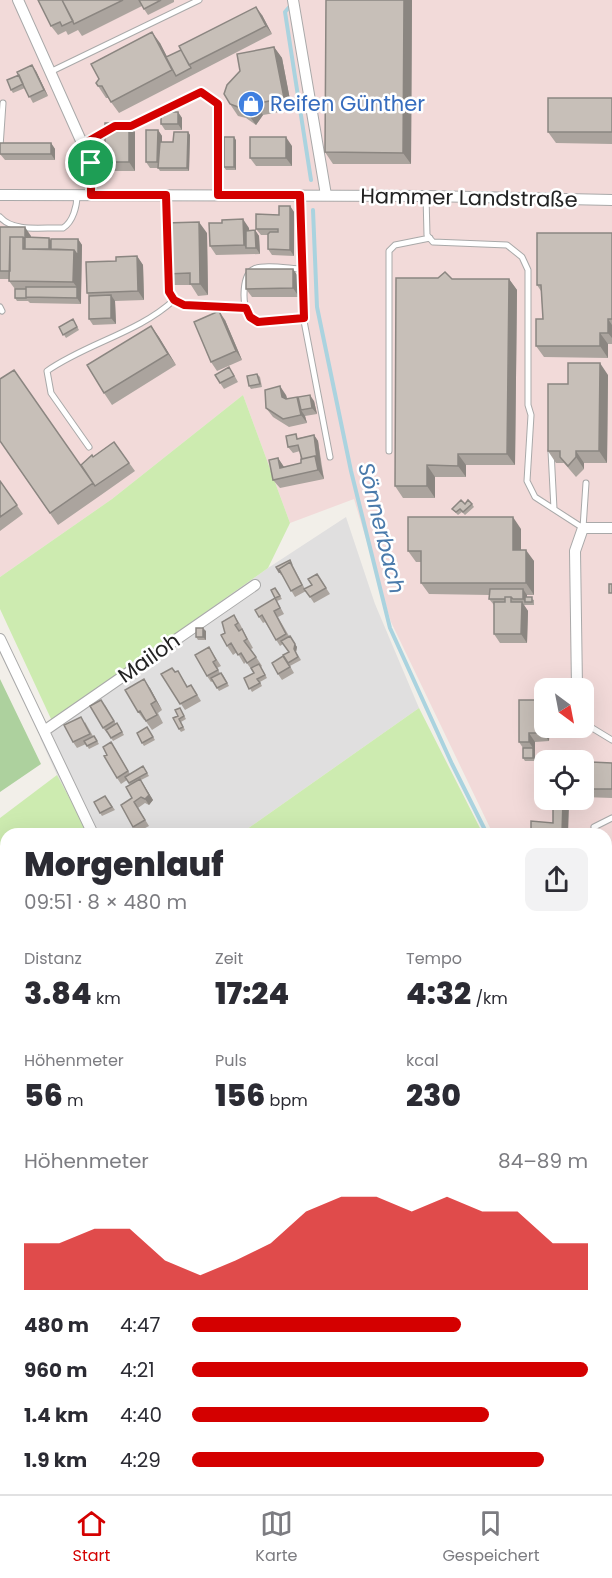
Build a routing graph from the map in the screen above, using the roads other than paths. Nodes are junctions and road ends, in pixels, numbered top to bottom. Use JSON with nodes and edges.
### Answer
{"nodes":[{"id":1,"x":18,"y":0,"type":"edge"},
{"id":2,"x":199,"y":0,"type":"edge"},
{"id":3,"x":293,"y":0,"type":"edge"},
{"id":4,"x":50,"y":72,"type":"junction"},
{"id":5,"x":3,"y":103,"type":"dead end"},
{"id":6,"x":82,"y":145,"type":"junction"},
{"id":7,"x":0,"y":147,"type":"edge"},
{"id":8,"x":0,"y":195,"type":"edge"},
{"id":9,"x":77,"y":195,"type":"junction"},
{"id":10,"x":91,"y":195,"type":"junction"},
{"id":11,"x":166,"y":195,"type":"junction"},
{"id":12,"x":218,"y":195,"type":"junction"},
{"id":13,"x":300,"y":195,"type":"junction"},
{"id":14,"x":326,"y":195,"type":"junction"},
{"id":15,"x":426,"y":196,"type":"junction"},
{"id":16,"x":612,"y":200,"type":"edge"},
{"id":17,"x":0,"y":217,"type":"edge"},
{"id":18,"x":167,"y":236,"type":"edge"},
{"id":19,"x":430,"y":238,"type":"junction"},
{"id":20,"x":168,"y":258,"type":"edge"},
{"id":21,"x":302,"y":269,"type":"junction"},
{"id":22,"x":174,"y":300,"type":"junction"},
{"id":23,"x":246,"y":308,"type":"junction"},
{"id":24,"x":304,"y":318,"type":"junction"},
{"id":25,"x":550,"y":439,"type":"edge"},
{"id":26,"x":89,"y":447,"type":"dead end"},
{"id":27,"x":388,"y":451,"type":"dead end"},
{"id":28,"x":330,"y":457,"type":"dead end"},
{"id":29,"x":586,"y":483,"type":"dead end"},
{"id":30,"x":554,"y":509,"type":"junction"},
{"id":31,"x":583,"y":528,"type":"junction"},
{"id":32,"x":612,"y":528,"type":"edge"},
{"id":33,"x":255,"y":585,"type":"dead end"},
{"id":34,"x":0,"y":639,"type":"edge"},
{"id":35,"x":575,"y":678,"type":"edge"},
{"id":36,"x":594,"y":729,"type":"edge"},
{"id":37,"x":44,"y":731,"type":"junction"},
{"id":38,"x":612,"y":740,"type":"edge"},
{"id":39,"x":612,"y":818,"type":"edge"},
{"id":40,"x":594,"y":827,"type":"dead end"},
{"id":41,"x":90,"y":828,"type":"edge"}],
"edges":[{"from":1,"to":4,"type":"street"},
{"from":2,"to":4,"type":"lane"},
{"from":3,"to":14,"type":"street"},
{"from":4,"to":6,"type":"street"},
{"from":5,"to":7,"type":"lane"},
{"from":6,"to":10,"type":"street"},
{"from":6,"to":12,"type":"lane"},
{"from":8,"to":9,"type":"street","name":"Hammer Landstraße"},
{"from":9,"to":10,"type":"street","name":"Hammer Landstraße"},
{"from":9,"to":17,"type":"lane"},
{"from":10,"to":11,"type":"street","name":"Hammer Landstraße"},
{"from":11,"to":12,"type":"street","name":"Hammer Landstraße"},
{"from":11,"to":18,"type":"lane"},
{"from":12,"to":13,"type":"street","name":"Hammer Landstraße"},
{"from":13,"to":14,"type":"street","name":"Hammer Landstraße"},
{"from":13,"to":21,"type":"lane"},
{"from":14,"to":15,"type":"street","name":"Hammer Landstraße"},
{"from":15,"to":16,"type":"street","name":"Hammer Landstraße"},
{"from":15,"to":19,"type":"lane"},
{"from":19,"to":27,"type":"lane"},
{"from":19,"to":30,"type":"lane"},
{"from":20,"to":22,"type":"lane"},
{"from":21,"to":23,"type":"lane"},
{"from":21,"to":24,"type":"lane"},
{"from":22,"to":23,"type":"lane"},
{"from":22,"to":26,"type":"lane"},
{"from":23,"to":24,"type":"lane"},
{"from":24,"to":28,"type":"lane"},
{"from":25,"to":30,"type":"lane"},
{"from":29,"to":31,"type":"lane"},
{"from":30,"to":31,"type":"lane"},
{"from":31,"to":32,"type":"street"},
{"from":31,"to":35,"type":"street"},
{"from":33,"to":37,"type":"street","name":"Mailoh"},
{"from":34,"to":37,"type":"street"},
{"from":36,"to":38,"type":"lane"},
{"from":37,"to":41,"type":"street"},
{"from":39,"to":40,"type":"lane"}]}
